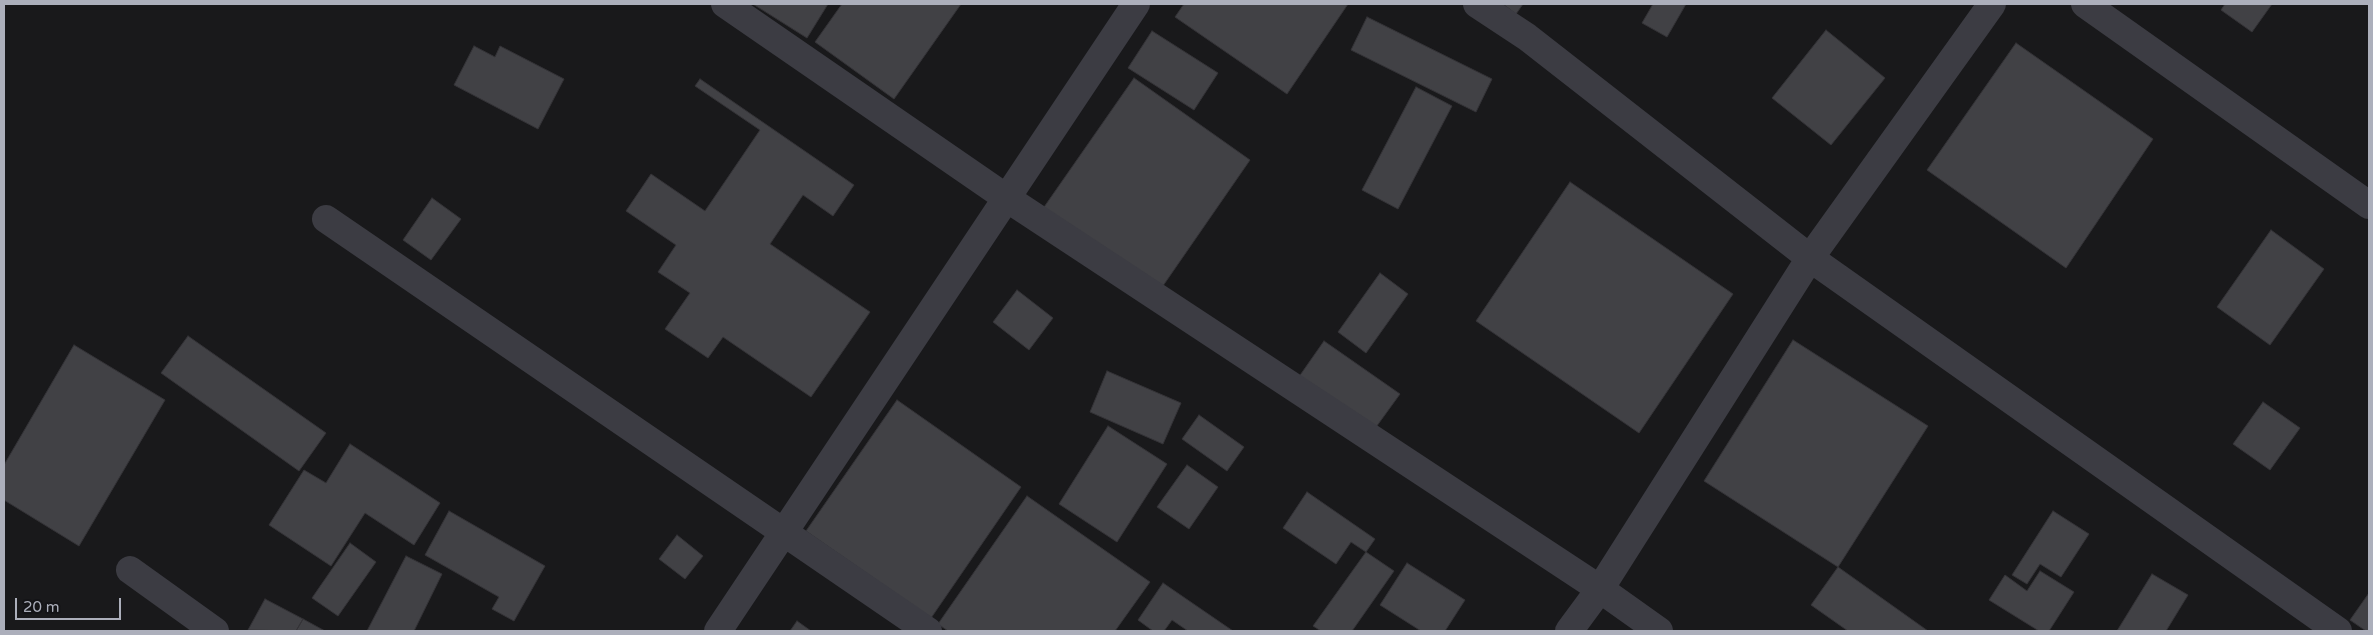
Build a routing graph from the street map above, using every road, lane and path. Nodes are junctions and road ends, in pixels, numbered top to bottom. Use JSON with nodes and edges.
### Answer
{"nodes":[{"id":1,"x":725,"y":4,"type":"edge"},
{"id":2,"x":1136,"y":4,"type":"edge"},
{"id":3,"x":1478,"y":4,"type":"edge"},
{"id":4,"x":1992,"y":4,"type":"edge"},
{"id":5,"x":2085,"y":4,"type":"edge"},
{"id":6,"x":1008,"y":199,"type":"junction"},
{"id":7,"x":2369,"y":205,"type":"edge"},
{"id":8,"x":326,"y":219,"type":"dead end"},
{"id":9,"x":1810,"y":258,"type":"junction"},
{"id":10,"x":785,"y":532,"type":"junction"},
{"id":11,"x":130,"y":570,"type":"dead end"},
{"id":12,"x":1600,"y":590,"type":"junction"},
{"id":13,"x":215,"y":631,"type":"edge"},
{"id":14,"x":718,"y":631,"type":"edge"},
{"id":15,"x":928,"y":631,"type":"edge"},
{"id":16,"x":1569,"y":631,"type":"edge"},
{"id":17,"x":1659,"y":631,"type":"edge"},
{"id":18,"x":2338,"y":631,"type":"edge"}],
"edges":[{"from":1,"to":6,"type":"street"},
{"from":2,"to":6,"type":"street"},
{"from":3,"to":9,"type":"street"},
{"from":4,"to":9,"type":"street"},
{"from":5,"to":7,"type":"street"},
{"from":6,"to":10,"type":"street"},
{"from":6,"to":12,"type":"street"},
{"from":8,"to":10,"type":"street"},
{"from":9,"to":12,"type":"street"},
{"from":9,"to":18,"type":"street"},
{"from":10,"to":14,"type":"street"},
{"from":10,"to":15,"type":"street"},
{"from":11,"to":13,"type":"street"},
{"from":12,"to":16,"type":"street"},
{"from":12,"to":17,"type":"street"}]}
